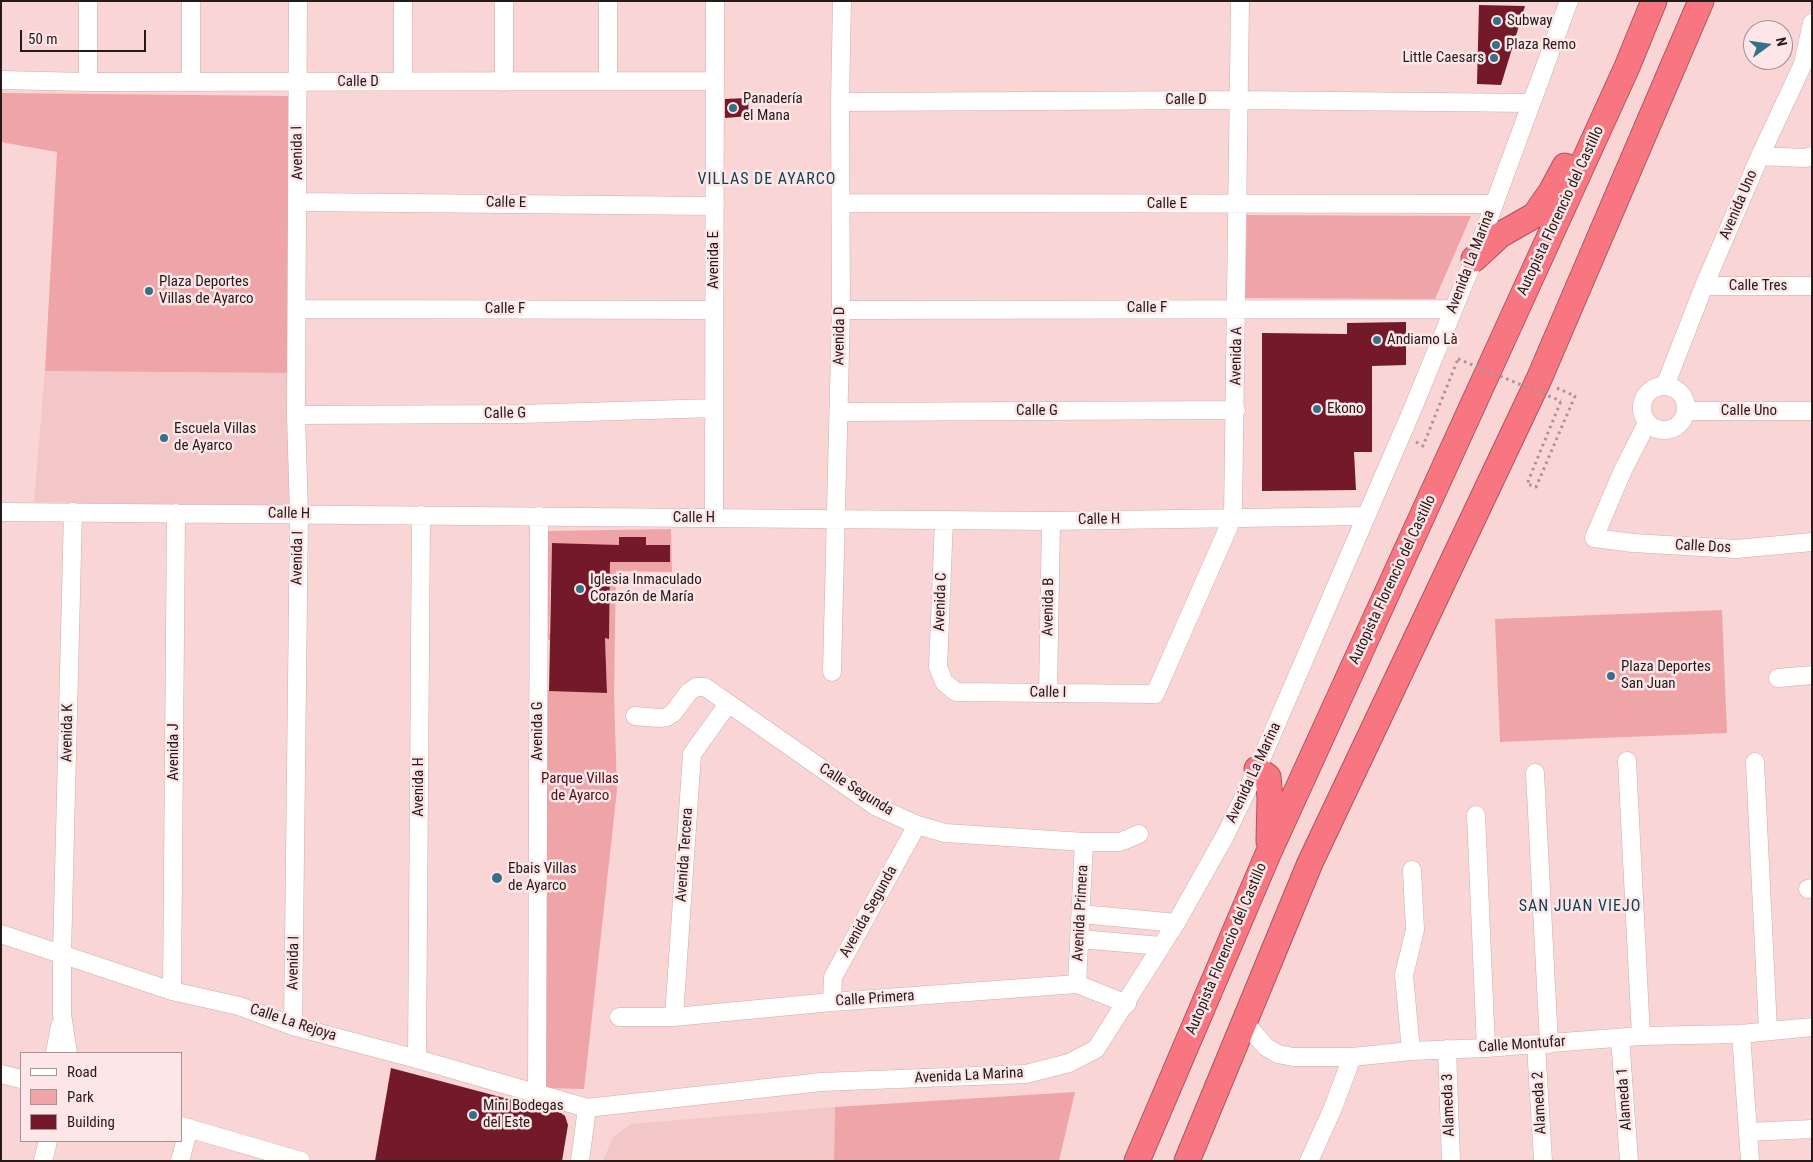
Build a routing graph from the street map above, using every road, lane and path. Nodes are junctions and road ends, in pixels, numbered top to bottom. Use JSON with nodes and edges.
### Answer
{"nodes":[{"id":1,"x":88,"y":1,"type":"edge"},
{"id":2,"x":191,"y":1,"type":"edge"},
{"id":3,"x":298,"y":1,"type":"edge"},
{"id":4,"x":403,"y":1,"type":"edge"},
{"id":5,"x":504,"y":1,"type":"edge"},
{"id":6,"x":608,"y":1,"type":"edge"},
{"id":7,"x":715,"y":1,"type":"edge"},
{"id":8,"x":842,"y":1,"type":"edge"},
{"id":9,"x":1240,"y":1,"type":"edge"},
{"id":10,"x":1569,"y":1,"type":"edge"},
{"id":11,"x":1654,"y":1,"type":"edge"},
{"id":12,"x":1701,"y":1,"type":"edge"},
{"id":13,"x":1812,"y":23,"type":"edge"},
{"id":14,"x":1627,"y":67,"type":"junction"},
{"id":15,"x":1,"y":80,"type":"edge"},
{"id":16,"x":402,"y":81,"type":"junction"},
{"id":17,"x":608,"y":81,"type":"junction"},
{"id":18,"x":715,"y":81,"type":"junction"},
{"id":19,"x":88,"y":82,"type":"junction"},
{"id":20,"x":191,"y":82,"type":"junction"},
{"id":21,"x":297,"y":82,"type":"junction"},
{"id":22,"x":504,"y":82,"type":"junction"},
{"id":23,"x":1237,"y":100,"type":"junction"},
{"id":24,"x":840,"y":102,"type":"junction"},
{"id":25,"x":1531,"y":103,"type":"junction"},
{"id":26,"x":1760,"y":156,"type":"junction"},
{"id":27,"x":1812,"y":156,"type":"edge"},
{"id":28,"x":298,"y":202,"type":"junction"},
{"id":29,"x":841,"y":203,"type":"junction"},
{"id":30,"x":1238,"y":204,"type":"junction"},
{"id":31,"x":1494,"y":204,"type":"junction"},
{"id":32,"x":714,"y":206,"type":"junction"},
{"id":33,"x":1474,"y":259,"type":"junction"},
{"id":34,"x":1704,"y":286,"type":"junction"},
{"id":35,"x":1812,"y":286,"type":"edge"},
{"id":36,"x":1237,"y":308,"type":"junction"},
{"id":37,"x":296,"y":309,"type":"junction"},
{"id":38,"x":1453,"y":309,"type":"junction"},
{"id":39,"x":714,"y":310,"type":"junction"},
{"id":40,"x":841,"y":310,"type":"junction"},
{"id":41,"x":1539,"y":380,"type":"junction"},
{"id":42,"x":1665,"y":386,"type":"junction"},
{"id":43,"x":714,"y":408,"type":"junction"},
{"id":44,"x":1236,"y":410,"type":"junction"},
{"id":45,"x":1686,"y":411,"type":"junction"},
{"id":46,"x":1812,"y":411,"type":"edge"},
{"id":47,"x":839,"y":412,"type":"junction"},
{"id":48,"x":296,"y":415,"type":"junction"},
{"id":49,"x":1647,"y":423,"type":"junction"},
{"id":50,"x":1415,"y":441,"type":"dead end"},
{"id":51,"x":1,"y":512,"type":"edge"},
{"id":52,"x":73,"y":512,"type":"junction"},
{"id":53,"x":176,"y":513,"type":"junction"},
{"id":54,"x":299,"y":514,"type":"junction"},
{"id":55,"x":421,"y":515,"type":"junction"},
{"id":56,"x":539,"y":516,"type":"junction"},
{"id":57,"x":1366,"y":516,"type":"junction"},
{"id":58,"x":1234,"y":517,"type":"junction"},
{"id":59,"x":714,"y":518,"type":"junction"},
{"id":60,"x":836,"y":519,"type":"junction"},
{"id":61,"x":944,"y":520,"type":"junction"},
{"id":62,"x":1051,"y":521,"type":"junction"},
{"id":63,"x":1812,"y":542,"type":"edge"},
{"id":64,"x":832,"y":672,"type":"dead end"},
{"id":65,"x":1812,"y":675,"type":"edge"},
{"id":66,"x":1778,"y":678,"type":"dead end"},
{"id":67,"x":944,"y":682,"type":"joint"},
{"id":68,"x":1048,"y":693,"type":"junction"},
{"id":69,"x":1155,"y":694,"type":"joint"},
{"id":70,"x":728,"y":704,"type":"junction"},
{"id":71,"x":635,"y":716,"type":"dead end"},
{"id":72,"x":1627,"y":761,"type":"dead end"},
{"id":73,"x":1755,"y":762,"type":"dead end"},
{"id":74,"x":1257,"y":769,"type":"junction"},
{"id":75,"x":1535,"y":773,"type":"dead end"},
{"id":76,"x":1476,"y":815,"type":"dead end"},
{"id":77,"x":917,"y":825,"type":"junction"},
{"id":78,"x":1139,"y":834,"type":"dead end"},
{"id":79,"x":1084,"y":842,"type":"junction"},
{"id":80,"x":1268,"y":854,"type":"junction"},
{"id":81,"x":1412,"y":870,"type":"dead end"},
{"id":82,"x":1082,"y":914,"type":"junction"},
{"id":83,"x":1176,"y":923,"type":"junction"},
{"id":84,"x":1,"y":934,"type":"edge"},
{"id":85,"x":1080,"y":939,"type":"junction"},
{"id":86,"x":1162,"y":946,"type":"junction"},
{"id":87,"x":62,"y":954,"type":"junction"},
{"id":88,"x":1077,"y":984,"type":"junction"},
{"id":89,"x":172,"y":991,"type":"junction"},
{"id":90,"x":832,"y":1002,"type":"junction"},
{"id":91,"x":1127,"y":1004,"type":"junction"},
{"id":92,"x":62,"y":1014,"type":"junction"},
{"id":93,"x":619,"y":1017,"type":"dead end"},
{"id":94,"x":674,"y":1017,"type":"junction"},
{"id":95,"x":1245,"y":1024,"type":"junction"},
{"id":96,"x":293,"y":1026,"type":"junction"},
{"id":97,"x":1812,"y":1028,"type":"edge"},
{"id":98,"x":1768,"y":1030,"type":"junction"},
{"id":99,"x":1741,"y":1034,"type":"junction"},
{"id":100,"x":1641,"y":1036,"type":"junction"},
{"id":101,"x":1620,"y":1038,"type":"junction"},
{"id":102,"x":1543,"y":1044,"type":"junction"},
{"id":103,"x":1486,"y":1048,"type":"junction"},
{"id":104,"x":1447,"y":1049,"type":"junction"},
{"id":105,"x":1411,"y":1051,"type":"junction"},
{"id":106,"x":55,"y":1052,"type":"edge"},
{"id":107,"x":68,"y":1052,"type":"edge"},
{"id":108,"x":1352,"y":1057,"type":"junction"},
{"id":109,"x":417,"y":1059,"type":"junction"},
{"id":110,"x":1,"y":1074,"type":"edge"},
{"id":111,"x":20,"y":1079,"type":"edge"},
{"id":112,"x":538,"y":1095,"type":"junction"},
{"id":113,"x":587,"y":1108,"type":"junction"},
{"id":114,"x":185,"y":1127,"type":"edge"},
{"id":115,"x":1812,"y":1129,"type":"edge"},
{"id":116,"x":1748,"y":1132,"type":"junction"},
{"id":117,"x":48,"y":1142,"type":"edge"},
{"id":118,"x":43,"y":1161,"type":"edge"},
{"id":119,"x":180,"y":1161,"type":"edge"},
{"id":120,"x":301,"y":1161,"type":"edge"},
{"id":121,"x":580,"y":1161,"type":"edge"},
{"id":122,"x":1137,"y":1161,"type":"edge"},
{"id":123,"x":1187,"y":1161,"type":"edge"},
{"id":124,"x":1309,"y":1161,"type":"edge"},
{"id":125,"x":1451,"y":1161,"type":"edge"},
{"id":126,"x":1543,"y":1161,"type":"edge"},
{"id":127,"x":1629,"y":1161,"type":"edge"},
{"id":128,"x":1750,"y":1161,"type":"edge"}],
"edges":[{"from":1,"to":19,"type":"street"},
{"from":2,"to":20,"type":"street"},
{"from":3,"to":21,"type":"street","name":"Avenida I"},
{"from":4,"to":16,"type":"street"},
{"from":5,"to":22,"type":"street"},
{"from":6,"to":17,"type":"street"},
{"from":7,"to":18,"type":"street","name":"Avenida E"},
{"from":8,"to":24,"type":"street","name":"Avenida D"},
{"from":9,"to":23,"type":"street","name":"Avenida A"},
{"from":10,"to":25,"type":"street","name":"Avenida La Marina"},
{"from":11,"to":14,"type":"highway","name":"Autopista Florencio del Castillo"},
{"from":12,"to":41,"type":"highway"},
{"from":13,"to":26,"type":"street","name":"Avenida Uno"},
{"from":14,"to":33,"type":"highway"},
{"from":14,"to":80,"type":"highway","name":"Autopista Florencio del Castillo"},
{"from":15,"to":19,"type":"street","name":"Calle D"},
{"from":16,"to":21,"type":"street","name":"Calle D"},
{"from":16,"to":22,"type":"street","name":"Calle D"},
{"from":17,"to":18,"type":"street","name":"Calle D"},
{"from":17,"to":22,"type":"street","name":"Calle D"},
{"from":18,"to":32,"type":"street","name":"Avenida E"},
{"from":19,"to":20,"type":"street","name":"Calle D"},
{"from":20,"to":21,"type":"street","name":"Calle D"},
{"from":21,"to":28,"type":"street","name":"Avenida I"},
{"from":23,"to":24,"type":"street","name":"Calle D"},
{"from":23,"to":25,"type":"street","name":"Calle D"},
{"from":23,"to":30,"type":"street","name":"Avenida A"},
{"from":24,"to":29,"type":"street","name":"Avenida D"},
{"from":25,"to":31,"type":"street","name":"Avenida La Marina"},
{"from":26,"to":27,"type":"street"},
{"from":26,"to":34,"type":"street","name":"Avenida Uno"},
{"from":28,"to":32,"type":"street","name":"Calle E"},
{"from":28,"to":37,"type":"street","name":"Avenida I"},
{"from":29,"to":30,"type":"street","name":"Calle E"},
{"from":29,"to":40,"type":"street","name":"Avenida D"},
{"from":30,"to":31,"type":"street","name":"Calle E"},
{"from":30,"to":36,"type":"street","name":"Avenida A"},
{"from":31,"to":33,"type":"street","name":"Avenida La Marina"},
{"from":32,"to":39,"type":"street","name":"Avenida E"},
{"from":33,"to":38,"type":"street","name":"Avenida La Marina"},
{"from":34,"to":35,"type":"street","name":"Calle Tres"},
{"from":34,"to":42,"type":"street","name":"Avenida Uno"},
{"from":36,"to":38,"type":"street","name":"Calle F"},
{"from":36,"to":40,"type":"street","name":"Calle F"},
{"from":36,"to":44,"type":"street","name":"Avenida A"},
{"from":37,"to":39,"type":"street","name":"Calle F"},
{"from":37,"to":48,"type":"street","name":"Avenida I"},
{"from":38,"to":57,"type":"street","name":"Avenida La Marina"},
{"from":39,"to":43,"type":"street","name":"Avenida E"},
{"from":40,"to":47,"type":"street","name":"Avenida D"},
{"from":41,"to":50,"type":"path","bridge":true},
{"from":41,"to":95,"type":"highway"},
{"from":42,"to":45,"type":"street"},
{"from":42,"to":49,"type":"street"},
{"from":43,"to":48,"type":"street","name":"Calle G"},
{"from":43,"to":59,"type":"street","name":"Avenida E"},
{"from":44,"to":47,"type":"street","name":"Calle G"},
{"from":44,"to":58,"type":"street","name":"Avenida A"},
{"from":45,"to":46,"type":"street","name":"Calle Uno"},
{"from":45,"to":49,"type":"street"},
{"from":47,"to":60,"type":"street","name":"Avenida D"},
{"from":48,"to":54,"type":"street","name":"Avenida I"},
{"from":49,"to":63,"type":"street","name":"Calle Dos"},
{"from":51,"to":52,"type":"street","name":"Calle H"},
{"from":52,"to":53,"type":"street","name":"Calle H"},
{"from":52,"to":87,"type":"street","name":"Avenida K"},
{"from":53,"to":54,"type":"street","name":"Calle H"},
{"from":53,"to":89,"type":"street","name":"Avenida J"},
{"from":54,"to":55,"type":"street","name":"Calle H"},
{"from":54,"to":96,"type":"street","name":"Avenida I"},
{"from":55,"to":56,"type":"street","name":"Calle H"},
{"from":55,"to":109,"type":"street","name":"Avenida H"},
{"from":56,"to":59,"type":"street","name":"Calle H"},
{"from":56,"to":112,"type":"street","name":"Avenida G"},
{"from":57,"to":58,"type":"street","name":"Calle H"},
{"from":57,"to":74,"type":"street","name":"Avenida La Marina"},
{"from":58,"to":62,"type":"street","name":"Calle H"},
{"from":58,"to":69,"type":"street","name":"Avenida A"},
{"from":59,"to":60,"type":"street","name":"Calle H"},
{"from":60,"to":61,"type":"street","name":"Calle H"},
{"from":60,"to":64,"type":"street","name":"Avenida D"},
{"from":61,"to":62,"type":"street","name":"Calle H"},
{"from":61,"to":67,"type":"street","name":"Avenida C"},
{"from":62,"to":68,"type":"street","name":"Avenida B"},
{"from":65,"to":66,"type":"street"},
{"from":67,"to":68,"type":"street","name":"Calle I"},
{"from":68,"to":69,"type":"street","name":"Calle I"},
{"from":70,"to":71,"type":"street","name":"Calle Segunda"},
{"from":70,"to":77,"type":"street","name":"Calle Segunda"},
{"from":70,"to":94,"type":"street","name":"Avenida Tercera"},
{"from":72,"to":100,"type":"street"},
{"from":73,"to":98,"type":"street"},
{"from":74,"to":80,"type":"highway"},
{"from":74,"to":83,"type":"street","name":"Avenida La Marina"},
{"from":75,"to":102,"type":"street","name":"Alameda 2"},
{"from":76,"to":103,"type":"street"},
{"from":77,"to":79,"type":"street","name":"Calle Segunda"},
{"from":77,"to":90,"type":"street","name":"Avenida Segunda"},
{"from":78,"to":79,"type":"street","name":"Calle Segunda"},
{"from":79,"to":82,"type":"street","name":"Avenida Primera"},
{"from":80,"to":122,"type":"highway","name":"Autopista Florencio del Castillo"},
{"from":81,"to":105,"type":"street"},
{"from":82,"to":83,"type":"street"},
{"from":82,"to":85,"type":"street","name":"Avenida Primera"},
{"from":83,"to":86,"type":"street","name":"Avenida La Marina"},
{"from":84,"to":87,"type":"street","name":"Calle La Rejoya"},
{"from":85,"to":86,"type":"street"},
{"from":85,"to":88,"type":"street","name":"Avenida Primera"},
{"from":86,"to":91,"type":"street","name":"Avenida La Marina"},
{"from":87,"to":89,"type":"street","name":"Calle La Rejoya"},
{"from":87,"to":92,"type":"street","name":"Avenida K"},
{"from":88,"to":90,"type":"street","name":"Calle Primera"},
{"from":88,"to":91,"type":"street","name":"Calle Primera"},
{"from":89,"to":96,"type":"street","name":"Calle La Rejoya"},
{"from":90,"to":94,"type":"street","name":"Calle Primera"},
{"from":91,"to":113,"type":"street","name":"Avenida La Marina"},
{"from":92,"to":106,"type":"street"},
{"from":92,"to":107,"type":"street"},
{"from":93,"to":94,"type":"street","name":"Calle Primera"},
{"from":95,"to":108,"type":"street","name":"Calle Montufar"},
{"from":95,"to":123,"type":"highway"},
{"from":96,"to":109,"type":"street","name":"Calle La Rejoya"},
{"from":97,"to":98,"type":"street","name":"Calle Montufar"},
{"from":98,"to":99,"type":"street","name":"Calle Montufar"},
{"from":99,"to":100,"type":"street","name":"Calle Montufar"},
{"from":99,"to":116,"type":"street"},
{"from":100,"to":101,"type":"street","name":"Calle Montufar"},
{"from":101,"to":102,"type":"street","name":"Calle Montufar"},
{"from":101,"to":127,"type":"street","name":"Alameda 1"},
{"from":102,"to":103,"type":"street","name":"Calle Montufar"},
{"from":102,"to":126,"type":"street","name":"Alameda 2"},
{"from":103,"to":104,"type":"street","name":"Calle Montufar"},
{"from":104,"to":105,"type":"street","name":"Calle Montufar"},
{"from":104,"to":125,"type":"street","name":"Alameda 3"},
{"from":105,"to":108,"type":"street","name":"Calle Montufar"},
{"from":108,"to":124,"type":"street"},
{"from":109,"to":112,"type":"street","name":"Calle La Rejoya"},
{"from":110,"to":111,"type":"street"},
{"from":112,"to":113,"type":"street","name":"Calle La Rejoya"},
{"from":113,"to":121,"type":"street"},
{"from":114,"to":119,"type":"street"},
{"from":114,"to":120,"type":"street"},
{"from":115,"to":116,"type":"street"},
{"from":116,"to":128,"type":"street"},
{"from":117,"to":118,"type":"street"}]}
